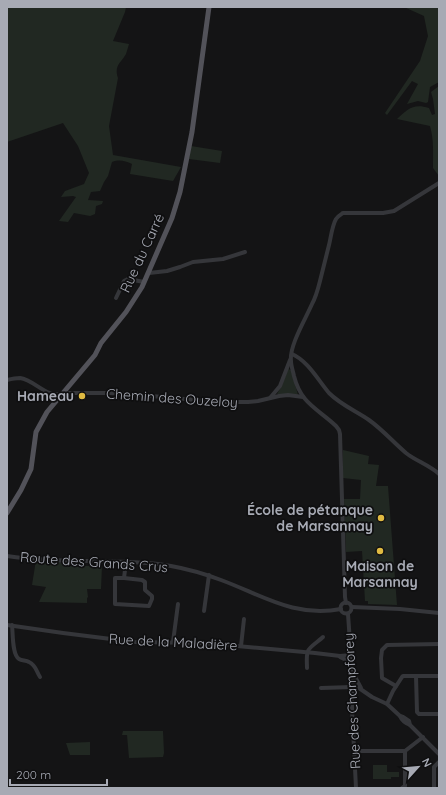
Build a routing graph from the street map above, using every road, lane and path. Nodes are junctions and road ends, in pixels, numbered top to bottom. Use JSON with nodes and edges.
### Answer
{"nodes":[{"id":1,"x":209,"y":7,"type":"edge"},
{"id":2,"x":439,"y":183,"type":"edge"},
{"id":3,"x":245,"y":252,"type":"dead end"},
{"id":4,"x":149,"y":273,"type":"junction"},
{"id":5,"x":144,"y":282,"type":"junction"},
{"id":6,"x":116,"y":298,"type":"dead end"},
{"id":7,"x":292,"y":354,"type":"junction"},
{"id":8,"x":290,"y":360,"type":"junction"},
{"id":9,"x":7,"y":380,"type":"edge"},
{"id":10,"x":63,"y":393,"type":"junction"},
{"id":11,"x":303,"y":397,"type":"junction"},
{"id":12,"x":270,"y":398,"type":"junction"},
{"id":13,"x":439,"y":474,"type":"edge"},
{"id":14,"x":7,"y":513,"type":"edge"},
{"id":15,"x":7,"y":556,"type":"edge"},
{"id":16,"x":126,"y":562,"type":"junction"},
{"id":17,"x":209,"y":575,"type":"junction"},
{"id":18,"x":124,"y":578,"type":"junction"},
{"id":19,"x":346,"y":603,"type":"junction"},
{"id":20,"x":178,"y":604,"type":"dead end"},
{"id":21,"x":352,"y":607,"type":"junction"},
{"id":22,"x":341,"y":609,"type":"junction"},
{"id":23,"x":204,"y":611,"type":"dead end"},
{"id":24,"x":439,"y":613,"type":"edge"},
{"id":25,"x":348,"y":614,"type":"junction"},
{"id":26,"x":244,"y":619,"type":"dead end"},
{"id":27,"x":7,"y":625,"type":"edge"},
{"id":28,"x":12,"y":625,"type":"junction"},
{"id":29,"x":323,"y":637,"type":"dead end"},
{"id":30,"x":173,"y":642,"type":"junction"},
{"id":31,"x":439,"y":644,"type":"edge"},
{"id":32,"x":242,"y":646,"type":"junction"},
{"id":33,"x":307,"y":652,"type":"junction"},
{"id":34,"x":340,"y":656,"type":"junction"},
{"id":35,"x":351,"y":657,"type":"junction"},
{"id":36,"x":346,"y":660,"type":"junction"},
{"id":37,"x":307,"y":668,"type":"dead end"},
{"id":38,"x":352,"y":669,"type":"junction"},
{"id":39,"x":416,"y":676,"type":"junction"},
{"id":40,"x":439,"y":676,"type":"edge"},
{"id":41,"x":40,"y":677,"type":"dead end"},
{"id":42,"x":353,"y":683,"type":"junction"},
{"id":43,"x":396,"y":686,"type":"junction"},
{"id":44,"x":321,"y":688,"type":"dead end"},
{"id":45,"x":387,"y":704,"type":"junction"},
{"id":46,"x":439,"y":714,"type":"edge"},
{"id":47,"x":423,"y":737,"type":"junction"},
{"id":48,"x":354,"y":751,"type":"junction"},
{"id":49,"x":404,"y":751,"type":"junction"},
{"id":50,"x":439,"y":754,"type":"edge"},
{"id":51,"x":439,"y":762,"type":"edge"},
{"id":52,"x":356,"y":788,"type":"edge"},
{"id":53,"x":402,"y":788,"type":"edge"},
{"id":54,"x":434,"y":788,"type":"edge"}],
"edges":[{"from":1,"to":4,"type":"main road","name":"Rue du Carré"},
{"from":2,"to":7,"type":"street"},
{"from":3,"to":4,"type":"street"},
{"from":4,"to":5,"type":"main road","name":"Rue du Carré"},
{"from":5,"to":6,"type":"street"},
{"from":5,"to":10,"type":"main road","name":"Rue du Carré"},
{"from":7,"to":8,"type":"street"},
{"from":7,"to":13,"type":"street"},
{"from":8,"to":11,"type":"street"},
{"from":8,"to":12,"type":"street"},
{"from":9,"to":10,"type":"street","name":"Chemin des Ouzeloy"},
{"from":10,"to":12,"type":"street","name":"Chemin des Ouzeloy"},
{"from":10,"to":14,"type":"main road","name":"Rue du Carré"},
{"from":11,"to":12,"type":"street","name":"Chemin des Ouzeloy"},
{"from":11,"to":19,"type":"street"},
{"from":15,"to":16,"type":"street","name":"Route des Grands Crus"},
{"from":16,"to":17,"type":"street","name":"Route des Grands Crus"},
{"from":16,"to":18,"type":"street"},
{"from":17,"to":22,"type":"street","name":"Route des Grands Crus"},
{"from":17,"to":23,"type":"street"},
{"from":18,"to":18,"type":"street"},
{"from":19,"to":21,"type":"street"},
{"from":19,"to":22,"type":"street"},
{"from":20,"to":30,"type":"street"},
{"from":21,"to":24,"type":"street"},
{"from":21,"to":25,"type":"street"},
{"from":22,"to":25,"type":"street"},
{"from":25,"to":35,"type":"street","name":"Rue des Champforey"},
{"from":26,"to":32,"type":"street"},
{"from":27,"to":28,"type":"street","name":"Rue de la Maladière"},
{"from":28,"to":30,"type":"street","name":"Rue de la Maladière"},
{"from":28,"to":41,"type":"street"},
{"from":29,"to":33,"type":"street"},
{"from":30,"to":32,"type":"street","name":"Rue de la Maladière"},
{"from":31,"to":43,"type":"street"},
{"from":32,"to":33,"type":"street","name":"Rue de la Maladière"},
{"from":33,"to":34,"type":"street","name":"Rue de la Maladière"},
{"from":33,"to":37,"type":"street"},
{"from":34,"to":35,"type":"street","name":"Rue de la Maladière"},
{"from":34,"to":36,"type":"street","name":"Rue de la Maladière"},
{"from":35,"to":36,"type":"street"},
{"from":35,"to":38,"type":"street","name":"Rue des Champforey"},
{"from":36,"to":38,"type":"street","name":"Rue de la Maladière"},
{"from":38,"to":42,"type":"street","name":"Rue des Champforey"},
{"from":39,"to":40,"type":"street"},
{"from":39,"to":43,"type":"street"},
{"from":39,"to":46,"type":"street"},
{"from":42,"to":44,"type":"street"},
{"from":42,"to":45,"type":"street"},
{"from":42,"to":48,"type":"street","name":"Rue des Champforey"},
{"from":43,"to":45,"type":"street"},
{"from":45,"to":47,"type":"street"},
{"from":47,"to":49,"type":"street"},
{"from":47,"to":50,"type":"street"},
{"from":48,"to":49,"type":"street"},
{"from":48,"to":52,"type":"street","name":"Rue des Champforey"},
{"from":49,"to":53,"type":"street"},
{"from":51,"to":54,"type":"street"}]}
